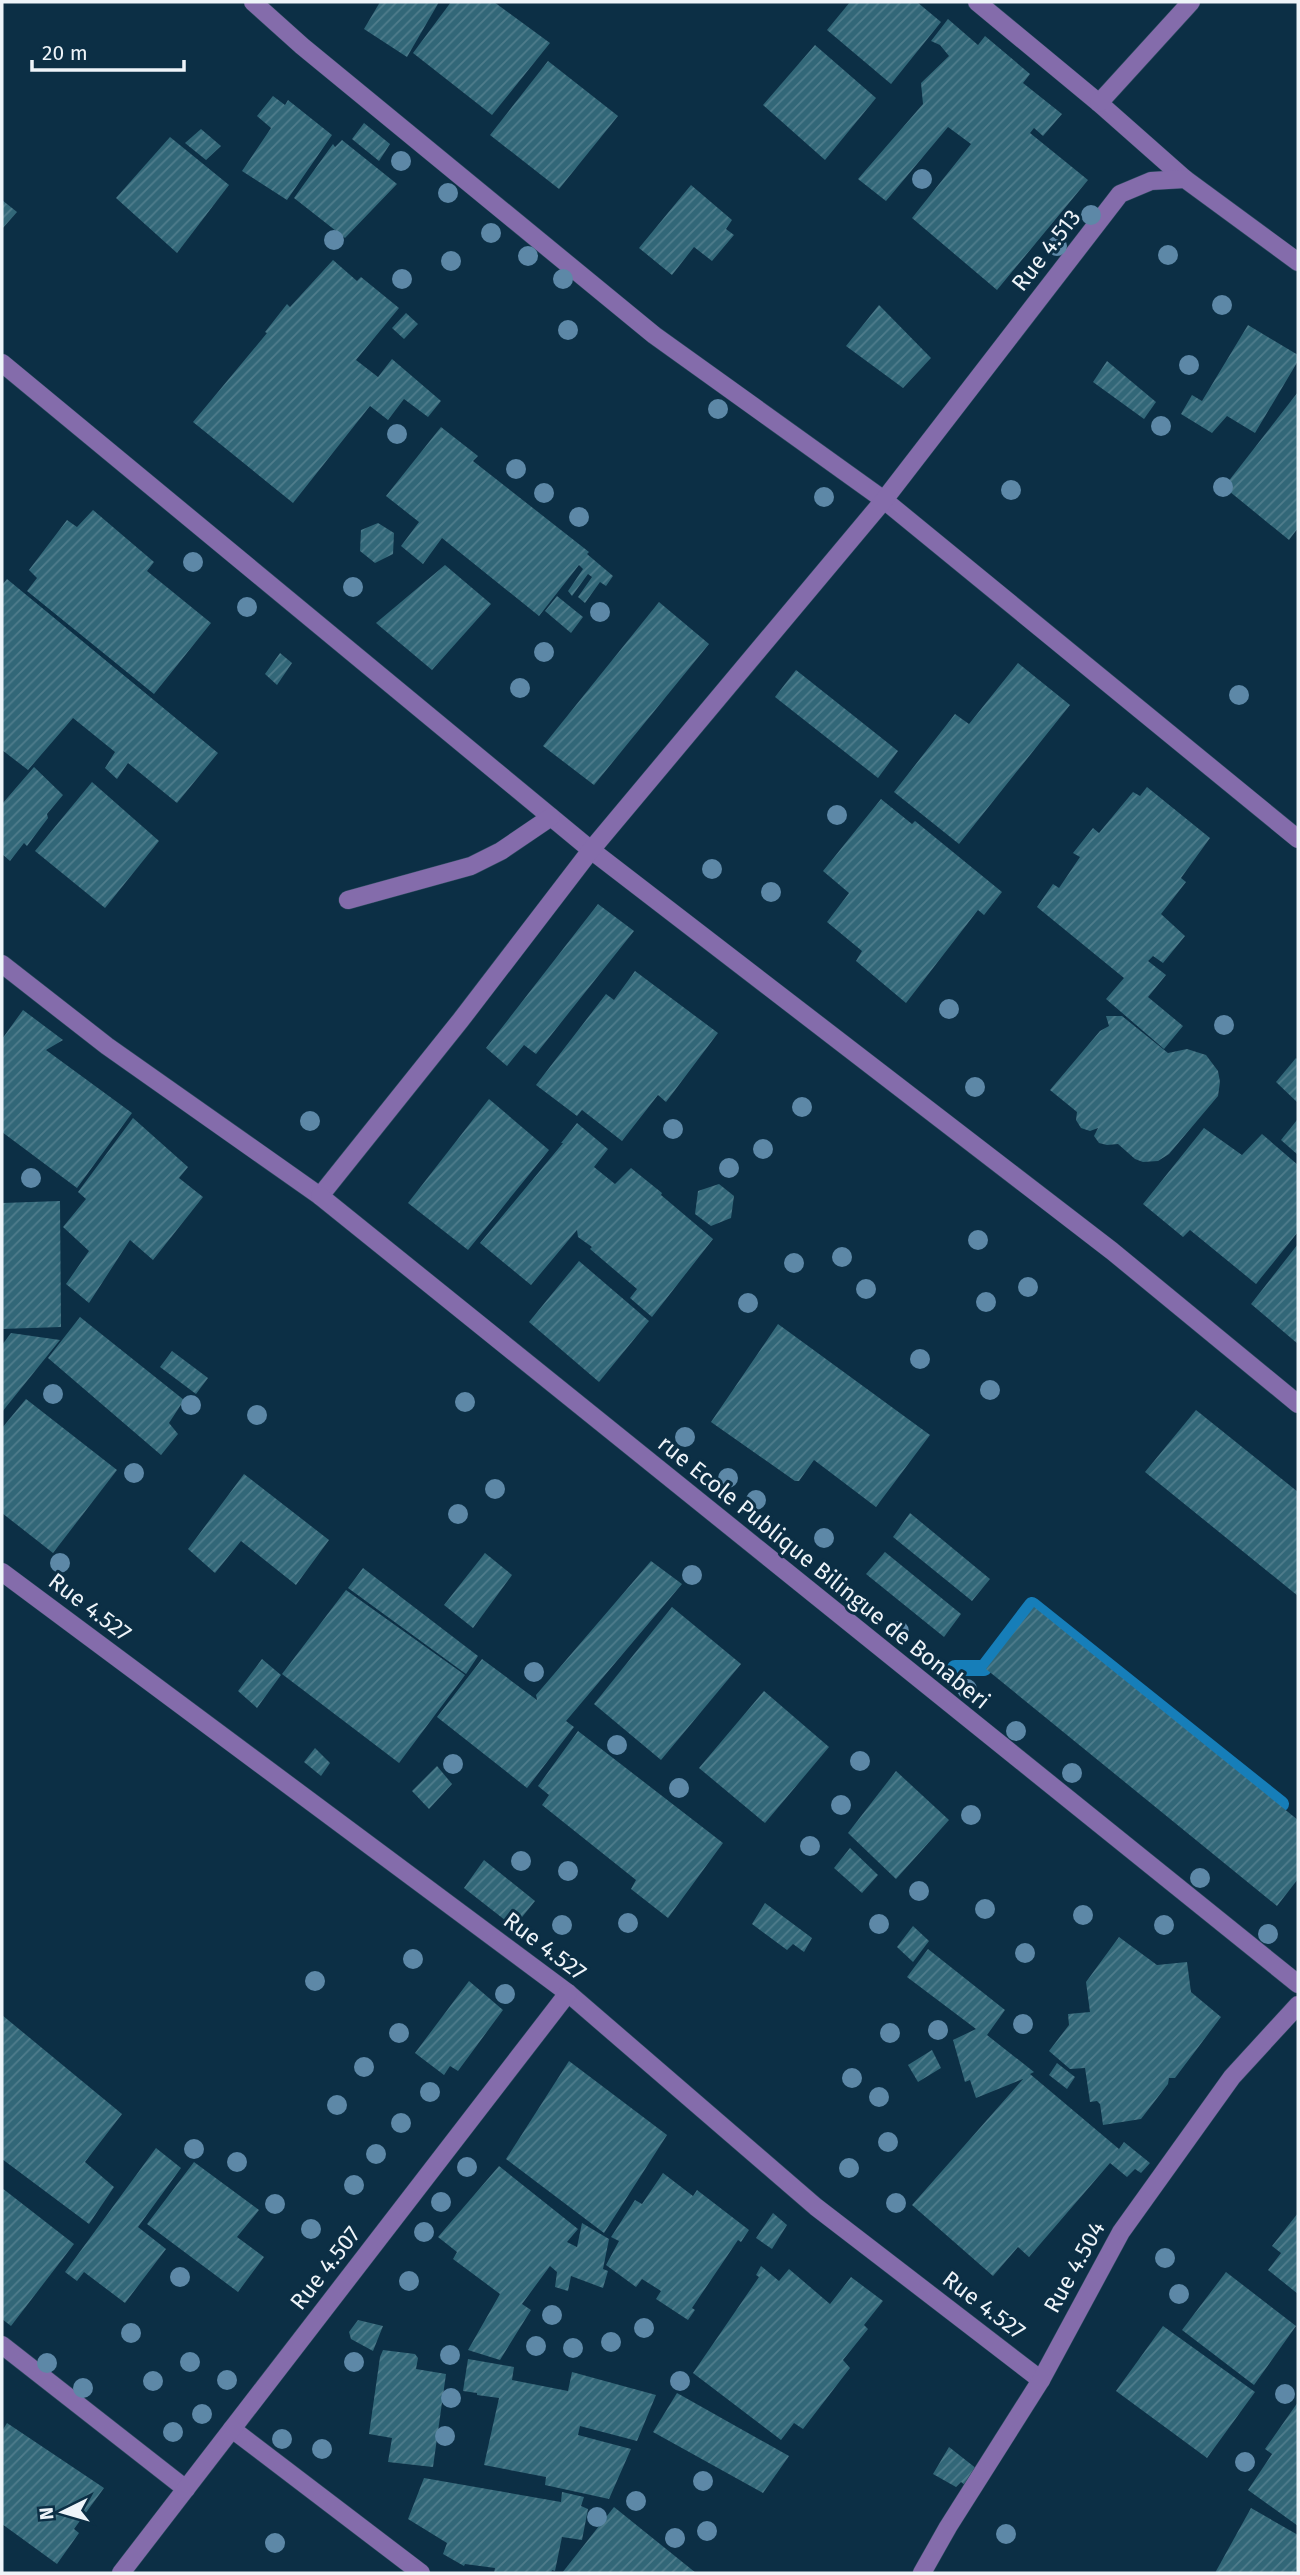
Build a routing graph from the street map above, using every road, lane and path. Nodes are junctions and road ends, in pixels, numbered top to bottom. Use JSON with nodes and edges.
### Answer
{"nodes":[{"id":1,"x":253,"y":2,"type":"edge"},
{"id":2,"x":977,"y":2,"type":"edge"},
{"id":3,"x":1191,"y":2,"type":"edge"},
{"id":4,"x":1099,"y":103,"type":"junction"},
{"id":5,"x":1185,"y":179,"type":"junction"},
{"id":6,"x":1298,"y":262,"type":"edge"},
{"id":7,"x":2,"y":363,"type":"edge"},
{"id":8,"x":884,"y":500,"type":"junction"},
{"id":9,"x":551,"y":817,"type":"junction"},
{"id":10,"x":1298,"y":839,"type":"edge"},
{"id":11,"x":591,"y":850,"type":"junction"},
{"id":12,"x":348,"y":900,"type":"dead end"},
{"id":13,"x":2,"y":964,"type":"edge"},
{"id":14,"x":320,"y":1196,"type":"junction"},
{"id":15,"x":1298,"y":1404,"type":"edge"},
{"id":16,"x":2,"y":1572,"type":"edge"},
{"id":17,"x":1298,"y":1984,"type":"edge"},
{"id":18,"x":568,"y":1993,"type":"junction"},
{"id":19,"x":1298,"y":2005,"type":"edge"},
{"id":20,"x":2,"y":2344,"type":"edge"},
{"id":21,"x":1041,"y":2380,"type":"junction"},
{"id":22,"x":232,"y":2429,"type":"junction"},
{"id":23,"x":186,"y":2489,"type":"junction"},
{"id":24,"x":121,"y":2573,"type":"edge"},
{"id":25,"x":421,"y":2573,"type":"edge"},
{"id":26,"x":922,"y":2573,"type":"edge"}],
"edges":[{"from":1,"to":8,"type":"street"},
{"from":2,"to":4,"type":"street"},
{"from":3,"to":4,"type":"street"},
{"from":4,"to":5,"type":"street"},
{"from":5,"to":6,"type":"street"},
{"from":5,"to":8,"type":"street","name":"Rue 4.513"},
{"from":7,"to":9,"type":"street"},
{"from":8,"to":10,"type":"street"},
{"from":8,"to":11,"type":"street","name":"Rue 4.513"},
{"from":9,"to":11,"type":"street"},
{"from":9,"to":12,"type":"street"},
{"from":11,"to":14,"type":"street","name":"Rue 4.513"},
{"from":11,"to":15,"type":"street"},
{"from":13,"to":14,"type":"street","name":"rue Ecole Publique Bilingue de Bonaberi"},
{"from":14,"to":17,"type":"street","name":"rue Ecole Publique Bilingue de Bonaberi"},
{"from":16,"to":18,"type":"street","name":"Rue 4.527"},
{"from":18,"to":21,"type":"street","name":"Rue 4.527"},
{"from":18,"to":22,"type":"street","name":"Rue 4.507"},
{"from":19,"to":21,"type":"street","name":"Rue 4.504"},
{"from":20,"to":23,"type":"street"},
{"from":21,"to":26,"type":"street","name":"Rue 4.504"},
{"from":22,"to":23,"type":"street","name":"Rue 4.507"},
{"from":22,"to":25,"type":"street"},
{"from":23,"to":24,"type":"street","name":"Rue 4.507"}]}
